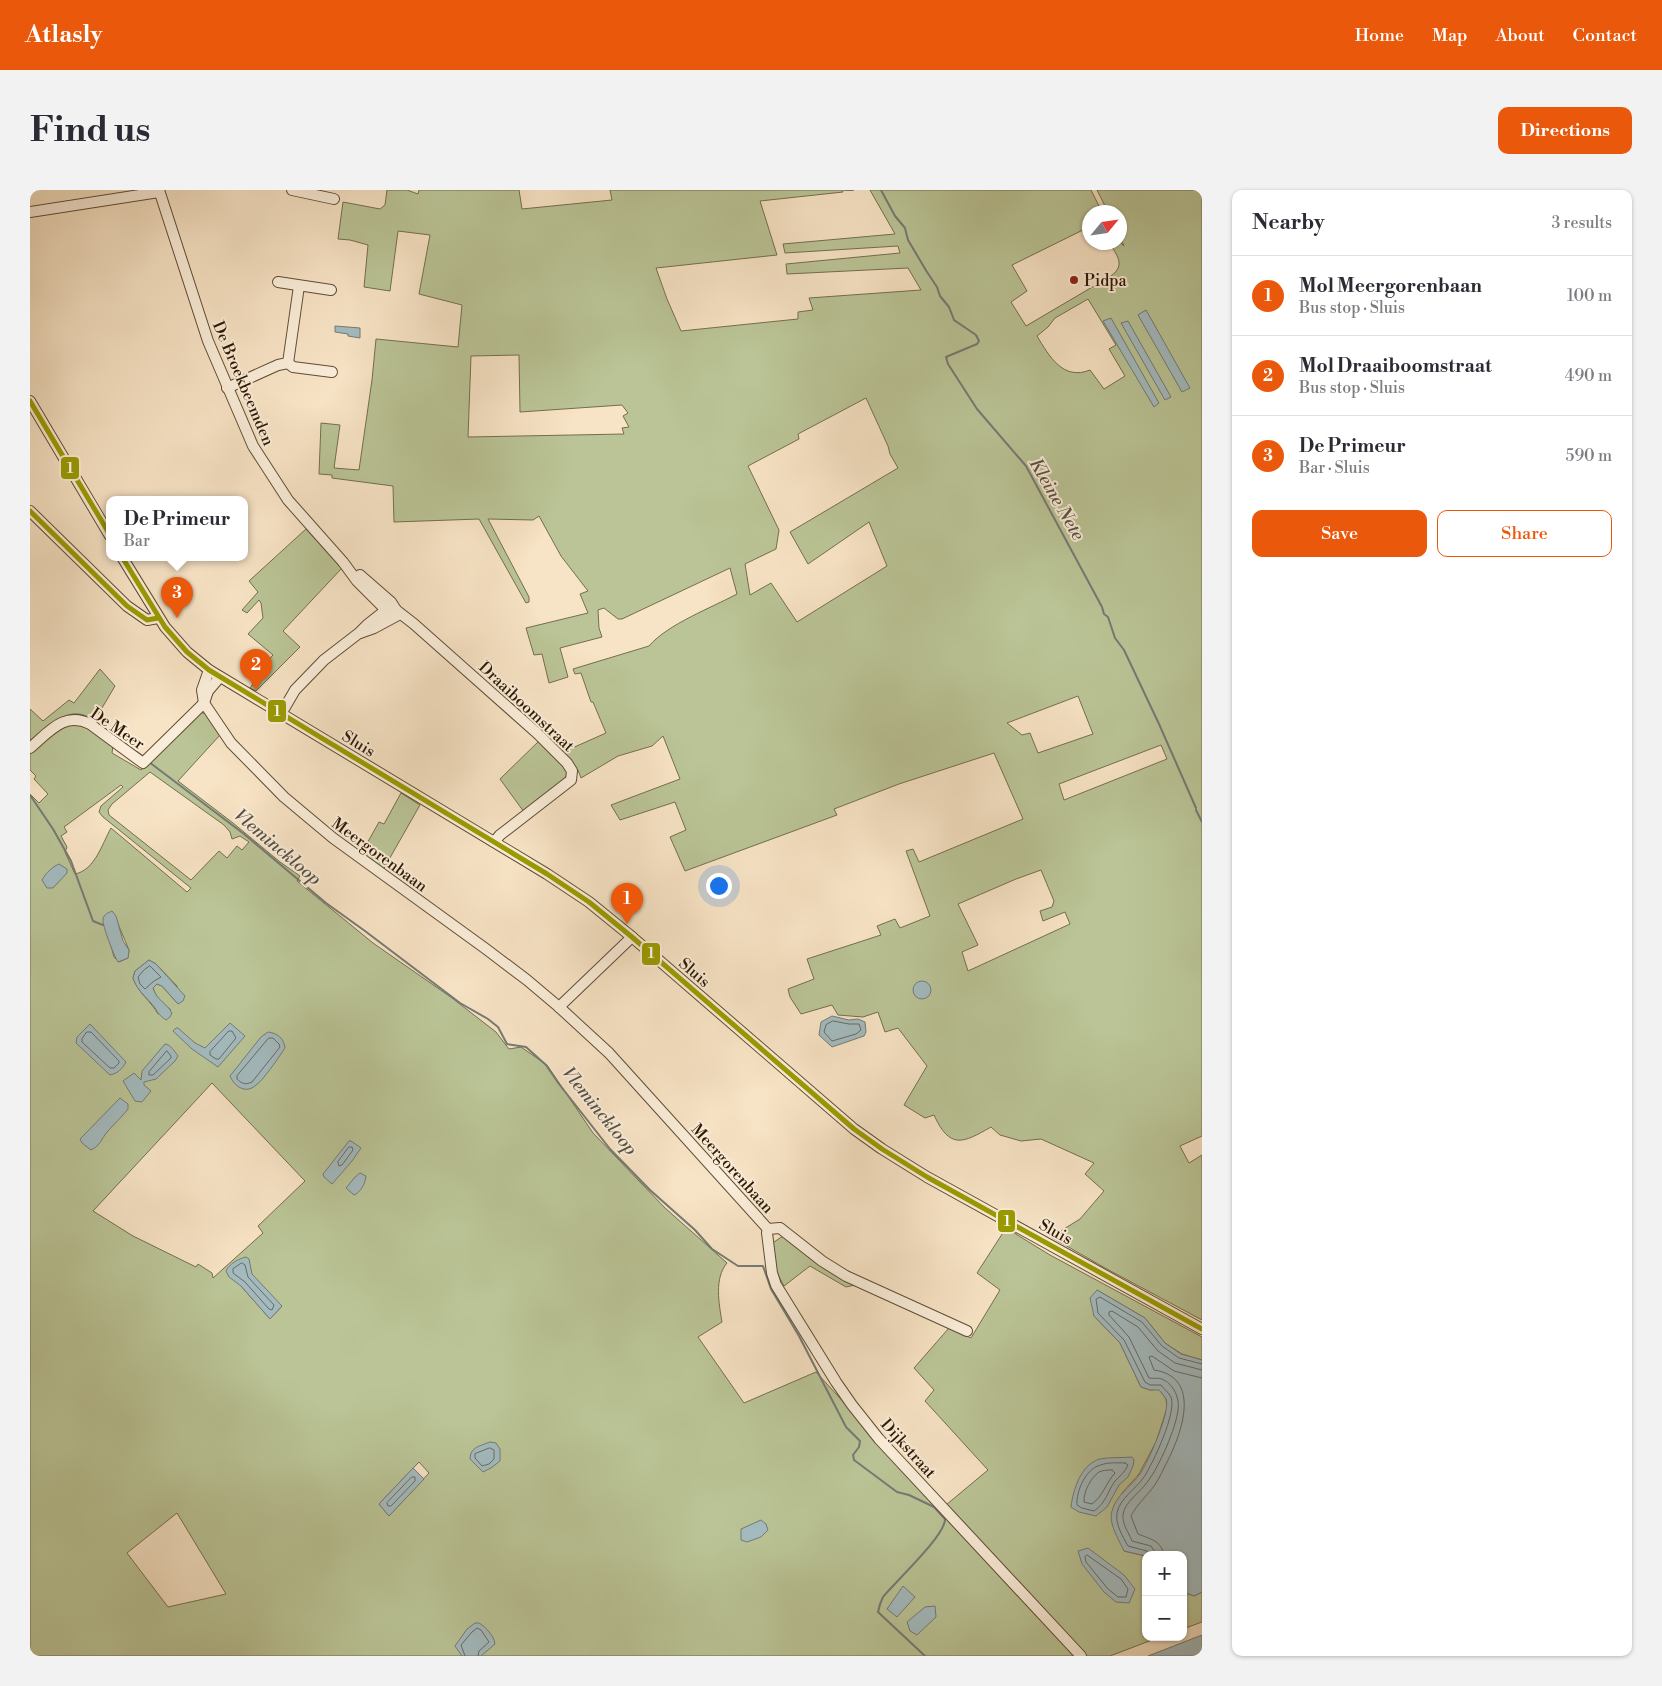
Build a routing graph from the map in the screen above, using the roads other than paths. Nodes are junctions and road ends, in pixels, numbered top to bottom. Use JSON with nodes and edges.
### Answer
{"nodes":[{"id":1,"x":292,"y":190,"type":"edge"},
{"id":2,"x":159,"y":191,"type":"edge"},
{"id":3,"x":334,"y":199,"type":"dead end"},
{"id":4,"x":30,"y":212,"type":"edge"},
{"id":5,"x":278,"y":282,"type":"dead end"},
{"id":6,"x":298,"y":286,"type":"junction"},
{"id":7,"x":331,"y":290,"type":"dead end"},
{"id":8,"x":288,"y":362,"type":"junction"},
{"id":9,"x":332,"y":372,"type":"dead end"},
{"id":10,"x":227,"y":388,"type":"junction"},
{"id":11,"x":30,"y":401,"type":"edge"},
{"id":12,"x":30,"y":511,"type":"edge"},
{"id":13,"x":106,"y":529,"type":"edge"},
{"id":14,"x":124,"y":561,"type":"edge"},
{"id":15,"x":394,"y":611,"type":"junction"},
{"id":16,"x":158,"y":618,"type":"junction"},
{"id":17,"x":359,"y":633,"type":"junction"},
{"id":18,"x":209,"y":670,"type":"junction"},
{"id":19,"x":220,"y":677,"type":"junction"},
{"id":20,"x":204,"y":703,"type":"junction"},
{"id":21,"x":281,"y":714,"type":"junction"},
{"id":22,"x":30,"y":748,"type":"edge"},
{"id":23,"x":494,"y":842,"type":"junction"},
{"id":24,"x":632,"y":937,"type":"junction"},
{"id":25,"x":559,"y":1007,"type":"junction"},
{"id":26,"x":768,"y":1229,"type":"junction"},
{"id":27,"x":1202,"y":1329,"type":"edge"},
{"id":28,"x":967,"y":1331,"type":"dead end"},
{"id":29,"x":1081,"y":1656,"type":"edge"}],
"edges":[{"from":1,"to":3,"type":"street"},
{"from":2,"to":4,"type":"street","name":"De Broekbeemden"},
{"from":2,"to":10,"type":"street","name":"De Broekbeemden"},
{"from":5,"to":6,"type":"street"},
{"from":6,"to":7,"type":"street"},
{"from":6,"to":8,"type":"street"},
{"from":8,"to":9,"type":"street"},
{"from":8,"to":10,"type":"street"},
{"from":10,"to":15,"type":"street","name":"De Broekbeemden"},
{"from":11,"to":13,"type":"street"},
{"from":12,"to":16,"type":"street"},
{"from":14,"to":16,"type":"street","name":"Sluis"},
{"from":15,"to":17,"type":"street"},
{"from":15,"to":17,"type":"street"},
{"from":15,"to":23,"type":"street","name":"Draaiboomstraat"},
{"from":16,"to":18,"type":"street","name":"Sluis"},
{"from":17,"to":21,"type":"street"},
{"from":18,"to":19,"type":"street","name":"Sluis"},
{"from":18,"to":20,"type":"street"},
{"from":19,"to":20,"type":"street"},
{"from":19,"to":21,"type":"street","name":"Sluis"},
{"from":20,"to":22,"type":"street","name":"De Meer"},
{"from":20,"to":25,"type":"street","name":"Meergorenbaan"},
{"from":21,"to":23,"type":"street","name":"Sluis"},
{"from":23,"to":24,"type":"street","name":"Sluis"},
{"from":24,"to":25,"type":"street"},
{"from":24,"to":27,"type":"street","name":"Sluis"},
{"from":25,"to":26,"type":"street","name":"Meergorenbaan"},
{"from":26,"to":28,"type":"street","name":"Meergorenbaan"},
{"from":26,"to":29,"type":"street","name":"Dijkstraat"}]}
